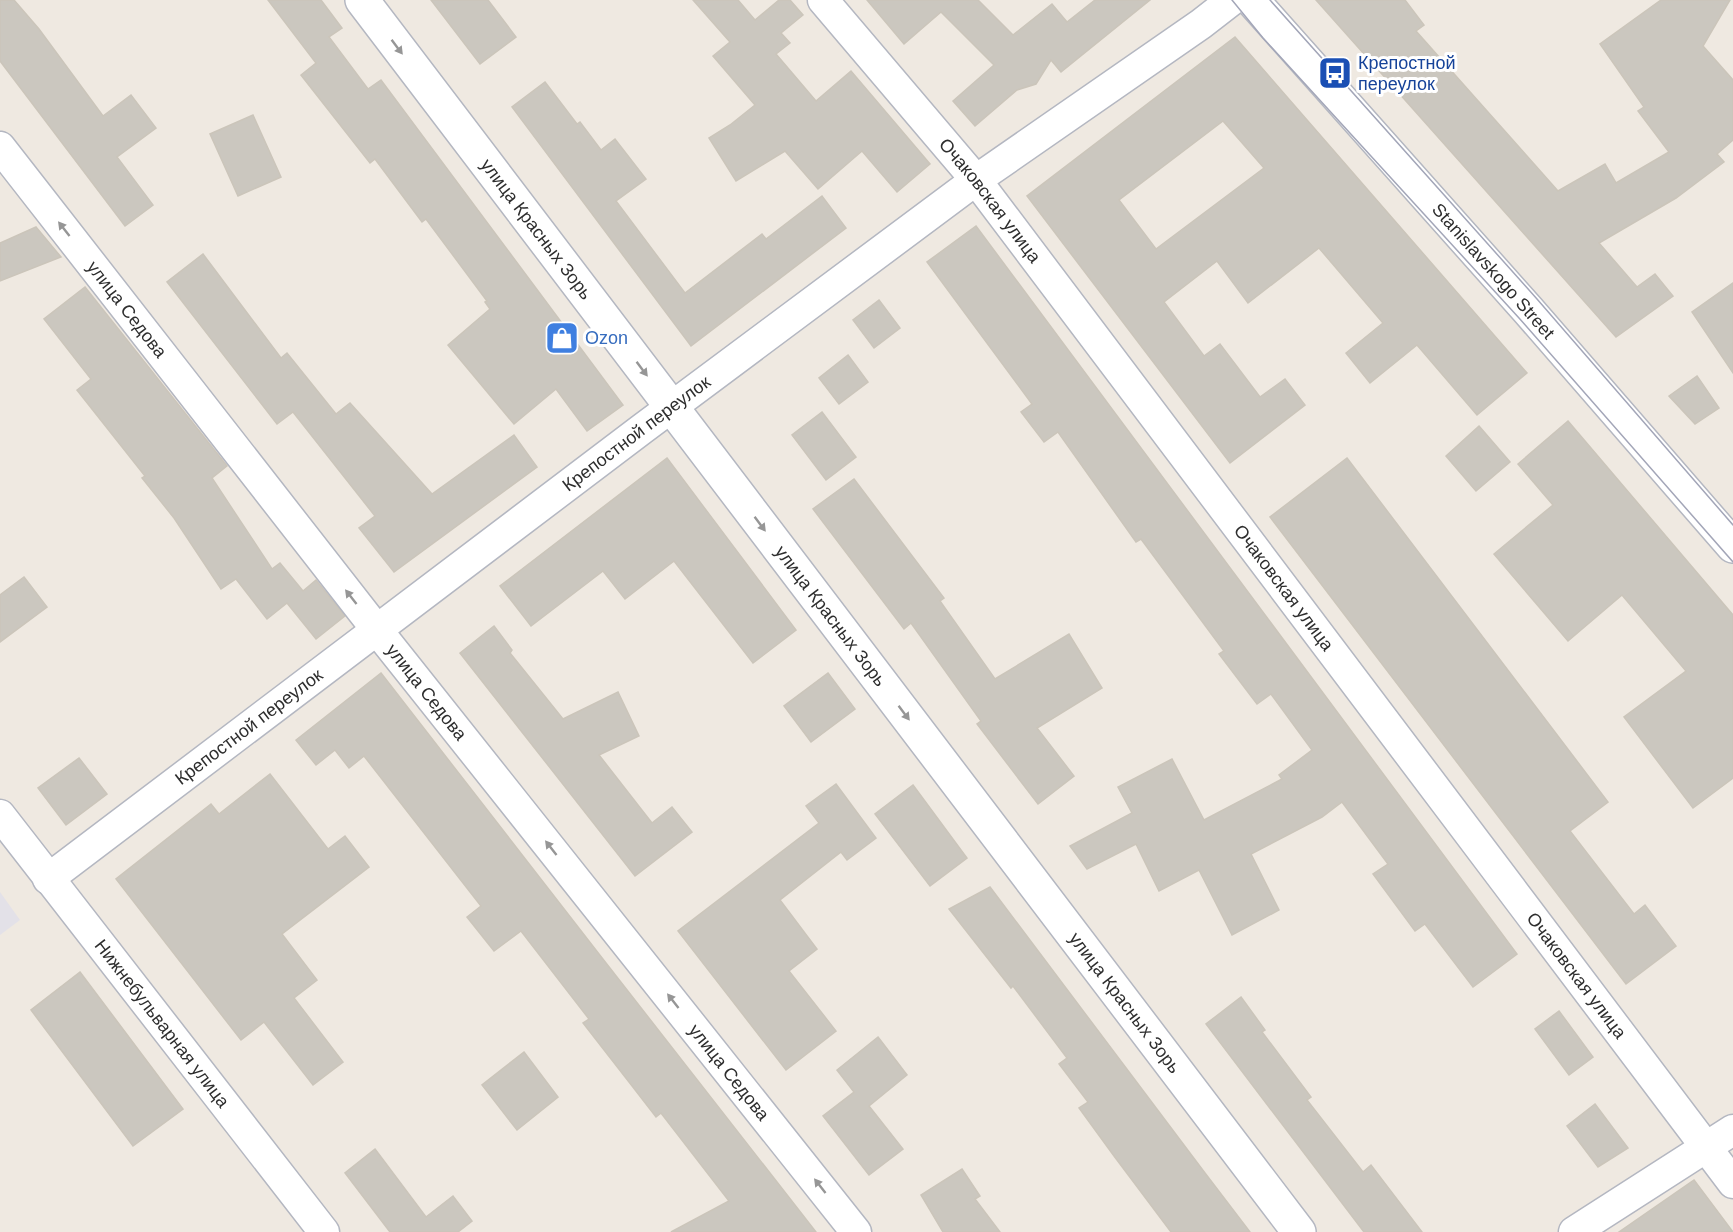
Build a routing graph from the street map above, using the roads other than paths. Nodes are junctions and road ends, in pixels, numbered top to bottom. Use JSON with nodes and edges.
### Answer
{"nodes":[{"id":1,"x":362,"y":0,"type":"edge"},
{"id":2,"x":823,"y":0,"type":"edge"},
{"id":3,"x":1232,"y":0,"type":"edge"},
{"id":4,"x":1252,"y":0,"type":"edge"},
{"id":5,"x":0,"y":147,"type":"edge"},
{"id":6,"x":976,"y":180,"type":"junction"},
{"id":7,"x":671,"y":407,"type":"junction"},
{"id":8,"x":1733,"y":546,"type":"edge"},
{"id":9,"x":377,"y":630,"type":"junction"},
{"id":10,"x":0,"y":815,"type":"edge"},
{"id":11,"x":48,"y":879,"type":"junction"},
{"id":12,"x":1733,"y":1130,"type":"edge"},
{"id":13,"x":1707,"y":1148,"type":"junction"},
{"id":14,"x":1733,"y":1183,"type":"edge"},
{"id":15,"x":324,"y":1232,"type":"edge"},
{"id":16,"x":856,"y":1232,"type":"edge"},
{"id":17,"x":1299,"y":1232,"type":"edge"},
{"id":18,"x":1574,"y":1232,"type":"edge"}],
"edges":[{"from":1,"to":7,"type":"street","name":"улица Красных Зорь","one_way":true},
{"from":2,"to":6,"type":"street","name":"Очаковская улица"},
{"from":3,"to":6,"type":"street","name":"Крепостной переулок"},
{"from":4,"to":8,"type":"street","name":"Stanislavskogo Street"},
{"from":9,"to":5,"type":"street","name":"улица Седова","one_way":true},
{"from":6,"to":7,"type":"street","name":"Крепостной переулок"},
{"from":6,"to":13,"type":"street","name":"Очаковская улица"},
{"from":7,"to":9,"type":"street","name":"Крепостной переулок"},
{"from":7,"to":17,"type":"street","name":"улица Красных Зорь","one_way":true},
{"from":9,"to":11,"type":"street","name":"Крепостной переулок"},
{"from":16,"to":9,"type":"street","name":"улица Седова","one_way":true},
{"from":10,"to":11,"type":"street","name":"Нижнебульварная улица"},
{"from":11,"to":15,"type":"street","name":"Нижнебульварная улица"},
{"from":12,"to":13,"type":"street"},
{"from":13,"to":14,"type":"street","name":"Очаковская улица"},
{"from":13,"to":18,"type":"street"}]}
